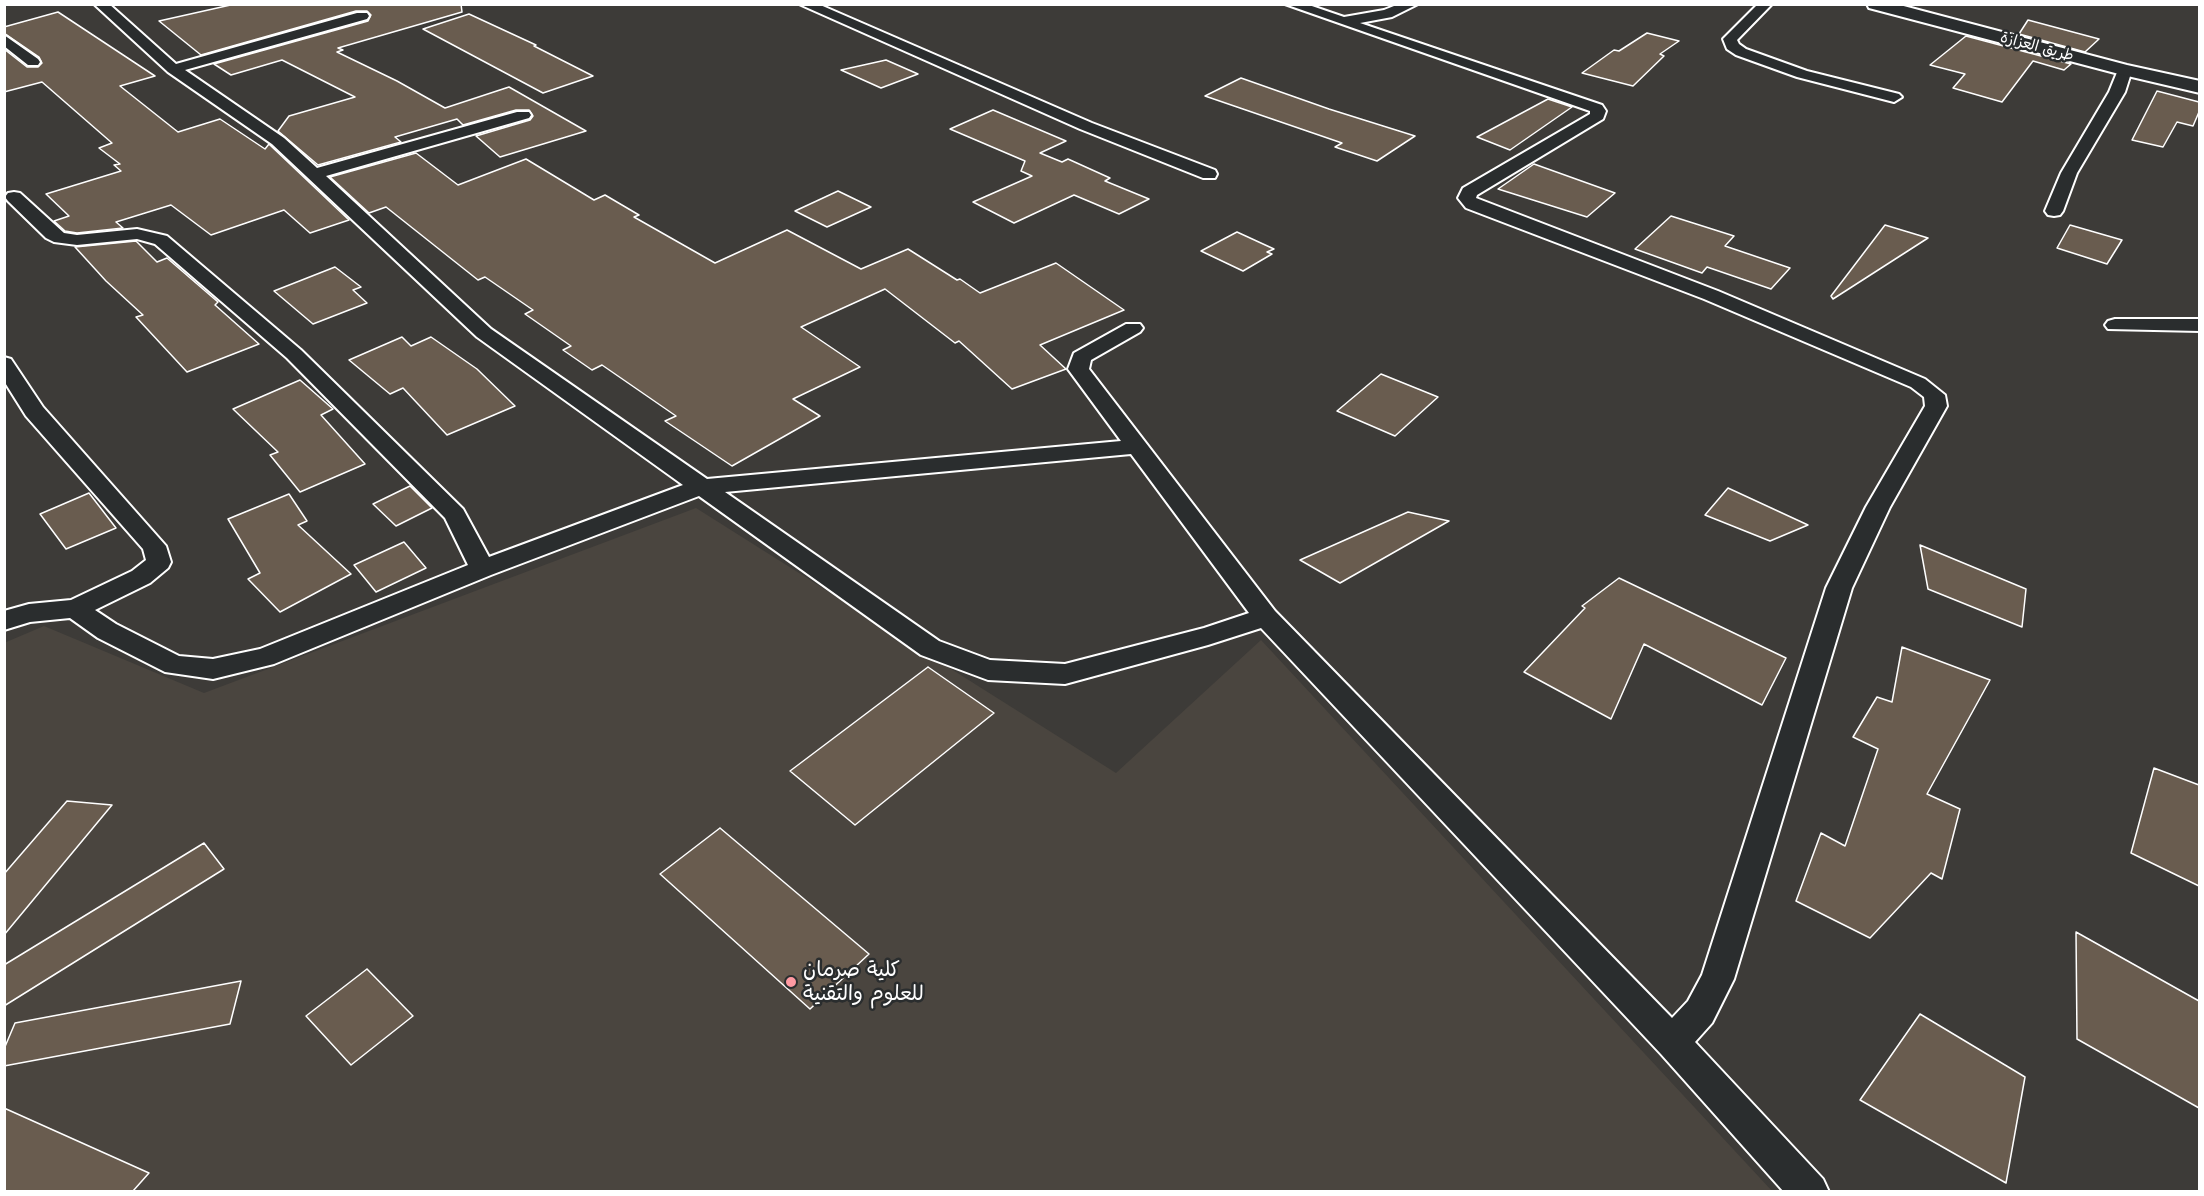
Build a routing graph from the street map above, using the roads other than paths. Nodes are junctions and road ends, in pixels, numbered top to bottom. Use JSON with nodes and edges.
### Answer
{"nodes":[{"id":1,"x":100,"y":4,"type":"edge"},
{"id":2,"x":805,"y":4,"type":"edge"},
{"id":3,"x":1291,"y":4,"type":"edge"},
{"id":4,"x":1412,"y":4,"type":"edge"},
{"id":5,"x":1766,"y":4,"type":"edge"},
{"id":6,"x":1875,"y":4,"type":"edge"},
{"id":7,"x":362,"y":16,"type":"dead end"},
{"id":8,"x":1342,"y":21,"type":"junction"},
{"id":9,"x":4,"y":39,"type":"edge"},
{"id":10,"x":33,"y":62,"type":"dead end"},
{"id":11,"x":173,"y":69,"type":"junction"},
{"id":12,"x":2125,"y":70,"type":"junction"},
{"id":13,"x":2199,"y":87,"type":"edge"},
{"id":14,"x":1894,"y":98,"type":"dead end"},
{"id":15,"x":523,"y":115,"type":"dead end"},
{"id":16,"x":315,"y":174,"type":"junction"},
{"id":17,"x":1209,"y":174,"type":"dead end"},
{"id":18,"x":14,"y":197,"type":"dead end"},
{"id":19,"x":2054,"y":211,"type":"dead end"},
{"id":20,"x":2115,"y":325,"type":"dead end"},
{"id":21,"x":2199,"y":326,"type":"edge"},
{"id":22,"x":1133,"y":328,"type":"dead end"},
{"id":23,"x":4,"y":363,"type":"edge"},
{"id":24,"x":1134,"y":447,"type":"junction"},
{"id":25,"x":700,"y":488,"type":"junction"},
{"id":26,"x":482,"y":569,"type":"junction"},
{"id":27,"x":75,"y":609,"type":"junction"},
{"id":28,"x":1266,"y":617,"type":"junction"},
{"id":29,"x":4,"y":621,"type":"edge"},
{"id":30,"x":1673,"y":1044,"type":"junction"},
{"id":31,"x":1810,"y":1191,"type":"edge"}],
"edges":[{"from":1,"to":11,"type":"street"},
{"from":2,"to":17,"type":"street"},
{"from":3,"to":8,"type":"street"},
{"from":4,"to":8,"type":"street"},
{"from":5,"to":14,"type":"street"},
{"from":6,"to":12,"type":"street","name":"طريق العزازة"},
{"from":7,"to":11,"type":"street"},
{"from":8,"to":30,"type":"street"},
{"from":9,"to":10,"type":"street"},
{"from":11,"to":16,"type":"street"},
{"from":12,"to":13,"type":"street","name":"طريق العزازة"},
{"from":12,"to":19,"type":"street"},
{"from":15,"to":16,"type":"street"},
{"from":16,"to":25,"type":"street"},
{"from":18,"to":26,"type":"street"},
{"from":20,"to":21,"type":"street"},
{"from":22,"to":24,"type":"street"},
{"from":23,"to":27,"type":"street"},
{"from":24,"to":25,"type":"street"},
{"from":24,"to":28,"type":"street"},
{"from":25,"to":26,"type":"street"},
{"from":25,"to":28,"type":"street"},
{"from":26,"to":27,"type":"street"},
{"from":27,"to":29,"type":"street"},
{"from":28,"to":30,"type":"street"},
{"from":30,"to":31,"type":"street"}]}
